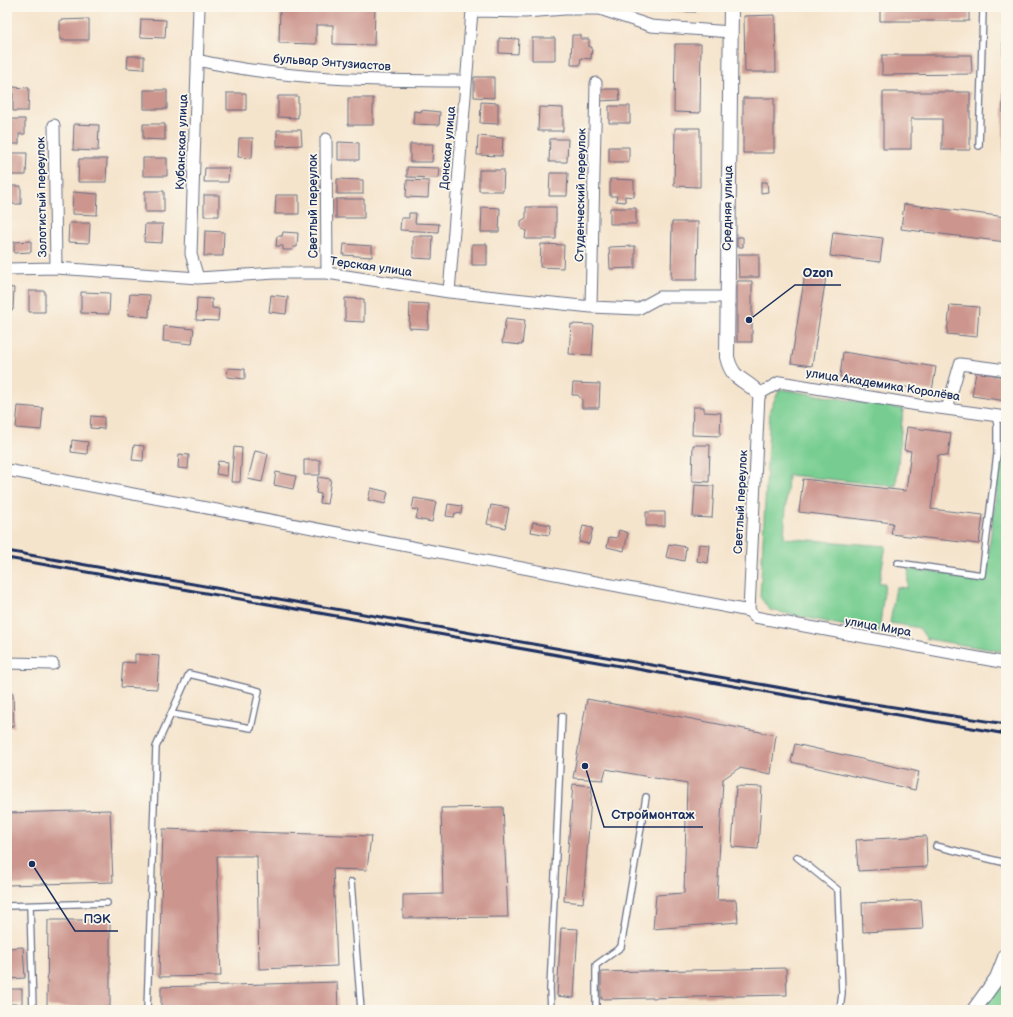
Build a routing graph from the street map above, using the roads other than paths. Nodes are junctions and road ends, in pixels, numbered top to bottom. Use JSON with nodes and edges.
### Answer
{"nodes":[{"id":1,"x":199,"y":7,"type":"edge"},
{"id":2,"x":731,"y":7,"type":"edge"},
{"id":3,"x":988,"y":7,"type":"edge"},
{"id":4,"x":600,"y":8,"type":"edge"},
{"id":5,"x":471,"y":9,"type":"edge"},
{"id":6,"x":731,"y":32,"type":"junction"},
{"id":7,"x":197,"y":60,"type":"junction"},
{"id":8,"x":466,"y":81,"type":"junction"},
{"id":9,"x":596,"y":83,"type":"dead end"},
{"id":10,"x":54,"y":126,"type":"dead end"},
{"id":11,"x":326,"y":139,"type":"dead end"},
{"id":12,"x":979,"y":146,"type":"dead end"},
{"id":13,"x":7,"y":268,"type":"edge"},
{"id":14,"x":56,"y":268,"type":"junction"},
{"id":15,"x":327,"y":273,"type":"junction"},
{"id":16,"x":198,"y":278,"type":"junction"},
{"id":17,"x":449,"y":292,"type":"junction"},
{"id":18,"x":727,"y":297,"type":"junction"},
{"id":19,"x":591,"y":307,"type":"junction"},
{"id":20,"x":1006,"y":370,"type":"edge"},
{"id":21,"x":759,"y":394,"type":"junction"},
{"id":22,"x":947,"y":409,"type":"junction"},
{"id":23,"x":1000,"y":416,"type":"edge"},
{"id":24,"x":7,"y":470,"type":"edge"},
{"id":25,"x":898,"y":563,"type":"dead end"},
{"id":26,"x":749,"y":611,"type":"junction"},
{"id":27,"x":7,"y":663,"type":"edge"},
{"id":28,"x":1006,"y":663,"type":"edge"},
{"id":29,"x":53,"y":664,"type":"dead end"},
{"id":30,"x":172,"y":714,"type":"junction"},
{"id":31,"x":562,"y":716,"type":"dead end"},
{"id":32,"x":646,"y":797,"type":"dead end"},
{"id":33,"x":936,"y":846,"type":"dead end"},
{"id":34,"x":797,"y":857,"type":"dead end"},
{"id":35,"x":1006,"y":863,"type":"edge"},
{"id":36,"x":351,"y":882,"type":"dead end"},
{"id":37,"x":107,"y":903,"type":"dead end"},
{"id":38,"x":7,"y":906,"type":"edge"},
{"id":39,"x":30,"y":906,"type":"junction"},
{"id":40,"x":1006,"y":955,"type":"edge"},
{"id":41,"x":33,"y":1010,"type":"edge"},
{"id":42,"x":147,"y":1010,"type":"edge"},
{"id":43,"x":361,"y":1010,"type":"edge"},
{"id":44,"x":551,"y":1010,"type":"edge"},
{"id":45,"x":596,"y":1010,"type":"edge"},
{"id":46,"x":840,"y":1010,"type":"edge"},
{"id":47,"x":974,"y":1010,"type":"edge"}],
"edges":[{"from":1,"to":7,"type":"street","name":"Кубанская улица"},
{"from":2,"to":6,"type":"street","name":"Средняя улица"},
{"from":3,"to":12,"type":"lane"},
{"from":4,"to":5,"type":"street"},
{"from":4,"to":6,"type":"street"},
{"from":5,"to":8,"type":"street","name":"Донская улица"},
{"from":6,"to":18,"type":"street","name":"Средняя улица"},
{"from":7,"to":8,"type":"street","name":"бульвар Энтузиастов"},
{"from":7,"to":16,"type":"street","name":"Кубанская улица"},
{"from":8,"to":17,"type":"street","name":"Донская улица"},
{"from":9,"to":19,"type":"street","name":"Студенческий переулок"},
{"from":10,"to":14,"type":"street","name":"Золотистый переулок"},
{"from":11,"to":15,"type":"street","name":"Светлый переулок"},
{"from":13,"to":14,"type":"street","name":"Терская улица"},
{"from":14,"to":16,"type":"street","name":"Терская улица"},
{"from":15,"to":16,"type":"street","name":"Терская улица"},
{"from":15,"to":17,"type":"street","name":"Терская улица"},
{"from":17,"to":19,"type":"street","name":"Терская улица"},
{"from":18,"to":19,"type":"street","name":"Терская улица"},
{"from":18,"to":21,"type":"street","name":"Средняя улица"},
{"from":20,"to":22,"type":"street"},
{"from":21,"to":22,"type":"street","name":"улица Академика Королёва"},
{"from":21,"to":26,"type":"street","name":"Светлый переулок"},
{"from":22,"to":23,"type":"street","name":"улица Академика Королёва"},
{"from":23,"to":25,"type":"lane"},
{"from":24,"to":26,"type":"street","name":"улица Мира"},
{"from":26,"to":28,"type":"street","name":"улица Мира"},
{"from":27,"to":29,"type":"street"},
{"from":30,"to":30,"type":"lane"},
{"from":30,"to":42,"type":"lane"},
{"from":31,"to":44,"type":"lane"},
{"from":32,"to":45,"type":"lane"},
{"from":33,"to":35,"type":"lane"},
{"from":34,"to":46,"type":"lane"},
{"from":36,"to":43,"type":"lane"},
{"from":37,"to":39,"type":"lane"},
{"from":38,"to":39,"type":"lane"},
{"from":39,"to":41,"type":"lane"},
{"from":40,"to":47,"type":"street"}]}
